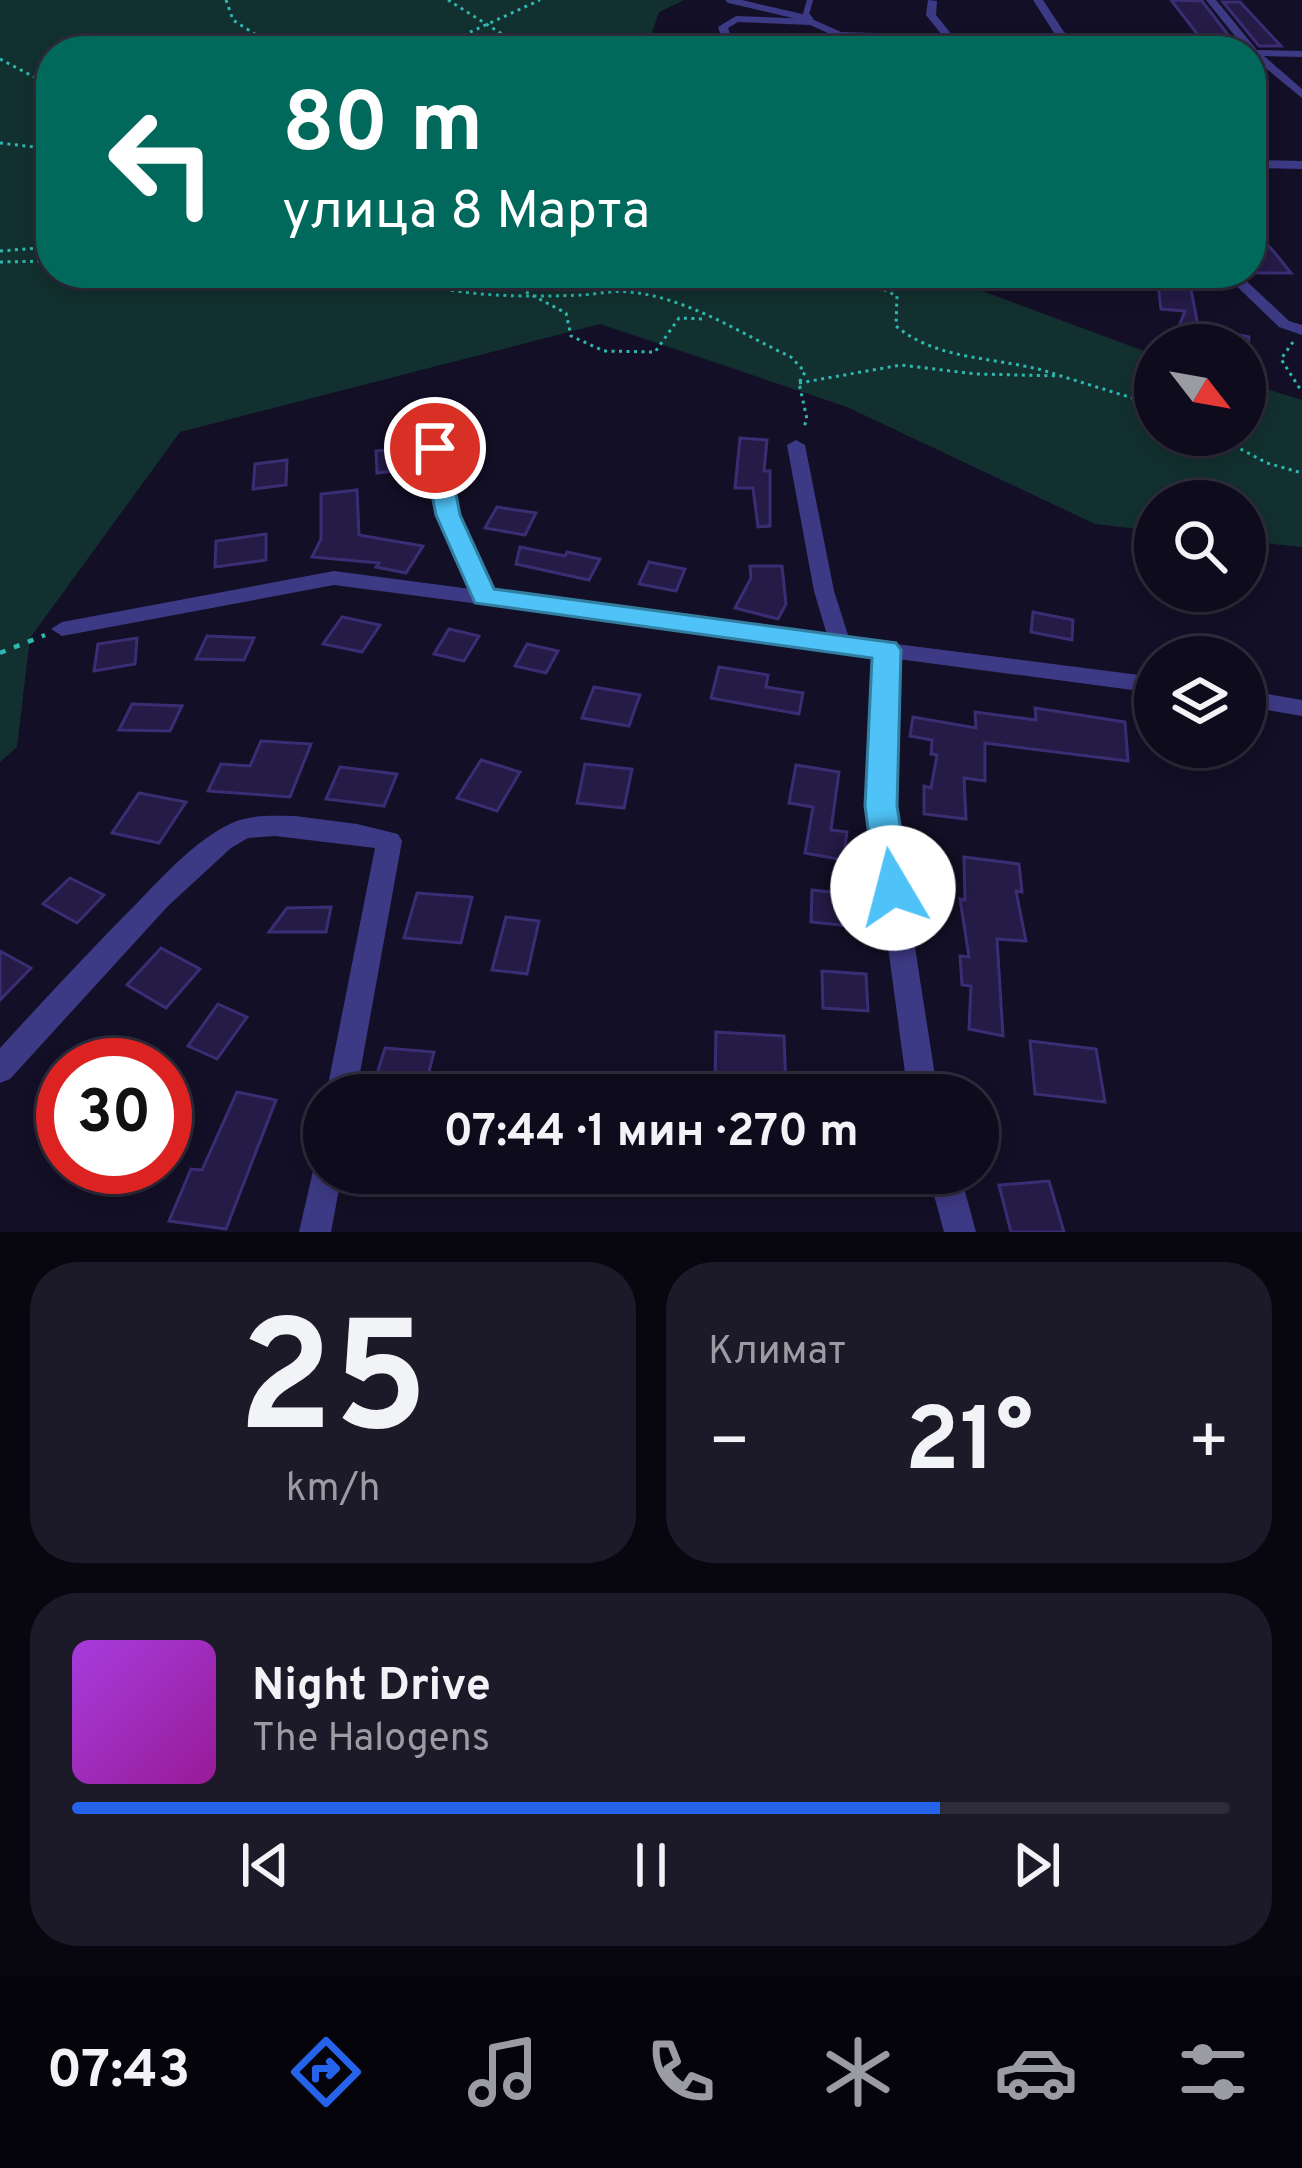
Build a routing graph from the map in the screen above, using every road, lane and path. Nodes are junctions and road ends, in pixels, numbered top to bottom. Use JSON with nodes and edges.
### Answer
{"nodes":[{"id":1,"x":226,"y":0,"type":"edge"},
{"id":2,"x":448,"y":0,"type":"edge"},
{"id":3,"x":540,"y":0,"type":"edge"},
{"id":4,"x":729,"y":0,"type":"edge"},
{"id":5,"x":810,"y":0,"type":"edge"},
{"id":6,"x":1038,"y":0,"type":"edge"},
{"id":7,"x":1211,"y":0,"type":"edge"},
{"id":8,"x":932,"y":2,"type":"edge"},
{"id":9,"x":811,"y":21,"type":"junction"},
{"id":10,"x":487,"y":25,"type":"junction"},
{"id":11,"x":258,"y":36,"type":"edge"},
{"id":12,"x":462,"y":36,"type":"edge"},
{"id":13,"x":505,"y":36,"type":"edge"},
{"id":14,"x":726,"y":36,"type":"edge"},
{"id":15,"x":876,"y":36,"type":"edge"},
{"id":16,"x":948,"y":36,"type":"edge"},
{"id":17,"x":1064,"y":36,"type":"edge"},
{"id":18,"x":1239,"y":36,"type":"edge"},
{"id":19,"x":1266,"y":53,"type":"edge"},
{"id":20,"x":1302,"y":54,"type":"edge"},
{"id":21,"x":0,"y":59,"type":"edge"},
{"id":22,"x":1266,"y":64,"type":"edge"},
{"id":23,"x":36,"y":78,"type":"edge"},
{"id":24,"x":1302,"y":94,"type":"edge"},
{"id":25,"x":0,"y":142,"type":"edge"},
{"id":26,"x":36,"y":146,"type":"edge"},
{"id":27,"x":1266,"y":164,"type":"edge"},
{"id":28,"x":1302,"y":165,"type":"edge"},
{"id":29,"x":36,"y":248,"type":"edge"},
{"id":30,"x":0,"y":251,"type":"edge"},
{"id":31,"x":36,"y":261,"type":"edge"},
{"id":32,"x":0,"y":262,"type":"edge"},
{"id":33,"x":445,"y":288,"type":"edge"},
{"id":34,"x":881,"y":288,"type":"edge"},
{"id":35,"x":1248,"y":288,"type":"edge"},
{"id":36,"x":524,"y":291,"type":"junction"},
{"id":37,"x":710,"y":319,"type":"junction"},
{"id":38,"x":1296,"y":328,"type":"edge"},
{"id":39,"x":1060,"y":376,"type":"junction"},
{"id":40,"x":799,"y":383,"type":"junction"},
{"id":41,"x":1302,"y":392,"type":"edge"},
{"id":42,"x":1134,"y":399,"type":"edge"},
{"id":43,"x":429,"y":415,"type":"dead end"},
{"id":44,"x":796,"y":445,"type":"joint"},
{"id":45,"x":1254,"y":456,"type":"edge"},
{"id":46,"x":1302,"y":473,"type":"edge"},
{"id":47,"x":484,"y":596,"type":"junction"},
{"id":48,"x":62,"y":629,"type":"joint"},
{"id":49,"x":841,"y":645,"type":"junction"},
{"id":50,"x":886,"y":650,"type":"junction"},
{"id":51,"x":0,"y":653,"type":"edge"},
{"id":52,"x":1134,"y":682,"type":"edge"},
{"id":53,"x":1266,"y":702,"type":"edge"},
{"id":54,"x":1302,"y":708,"type":"edge"},
{"id":55,"x":0,"y":1069,"type":"edge"},
{"id":56,"x":345,"y":1074,"type":"edge"},
{"id":57,"x":920,"y":1074,"type":"edge"},
{"id":58,"x":322,"y":1194,"type":"edge"},
{"id":59,"x":950,"y":1194,"type":"edge"},
{"id":60,"x":315,"y":1232,"type":"edge"},
{"id":61,"x":960,"y":1232,"type":"edge"}],
"edges":[{"from":1,"to":11,"type":"path"},
{"from":2,"to":10,"type":"path"},
{"from":3,"to":10,"type":"path"},
{"from":4,"to":9,"type":"lane"},
{"from":5,"to":9,"type":"lane"},
{"from":6,"to":17,"type":"street"},
{"from":7,"to":18,"type":"street"},
{"from":8,"to":16,"type":"street"},
{"from":9,"to":14,"type":"street"},
{"from":9,"to":15,"type":"street"},
{"from":10,"to":12,"type":"path"},
{"from":10,"to":13,"type":"path"},
{"from":19,"to":20,"type":"street"},
{"from":21,"to":23,"type":"path"},
{"from":22,"to":24,"type":"street"},
{"from":25,"to":26,"type":"path"},
{"from":27,"to":28,"type":"street"},
{"from":29,"to":30,"type":"path"},
{"from":31,"to":32,"type":"path"},
{"from":33,"to":36,"type":"path"},
{"from":34,"to":39,"type":"path"},
{"from":35,"to":38,"type":"street"},
{"from":36,"to":37,"type":"path"},
{"from":36,"to":37,"type":"path"},
{"from":37,"to":40,"type":"path"},
{"from":38,"to":41,"type":"path"},
{"from":39,"to":40,"type":"path"},
{"from":39,"to":42,"type":"path"},
{"from":40,"to":44,"type":"path"},
{"from":43,"to":47,"type":"street"},
{"from":44,"to":49,"type":"street"},
{"from":45,"to":46,"type":"path"},
{"from":47,"to":48,"type":"street"},
{"from":47,"to":49,"type":"street"},
{"from":48,"to":51,"type":"path"},
{"from":49,"to":50,"type":"street"},
{"from":50,"to":52,"type":"street"},
{"from":50,"to":57,"type":"street"},
{"from":53,"to":54,"type":"street"},
{"from":55,"to":56,"type":"street"},
{"from":58,"to":60,"type":"street"},
{"from":59,"to":61,"type":"street"}]}
